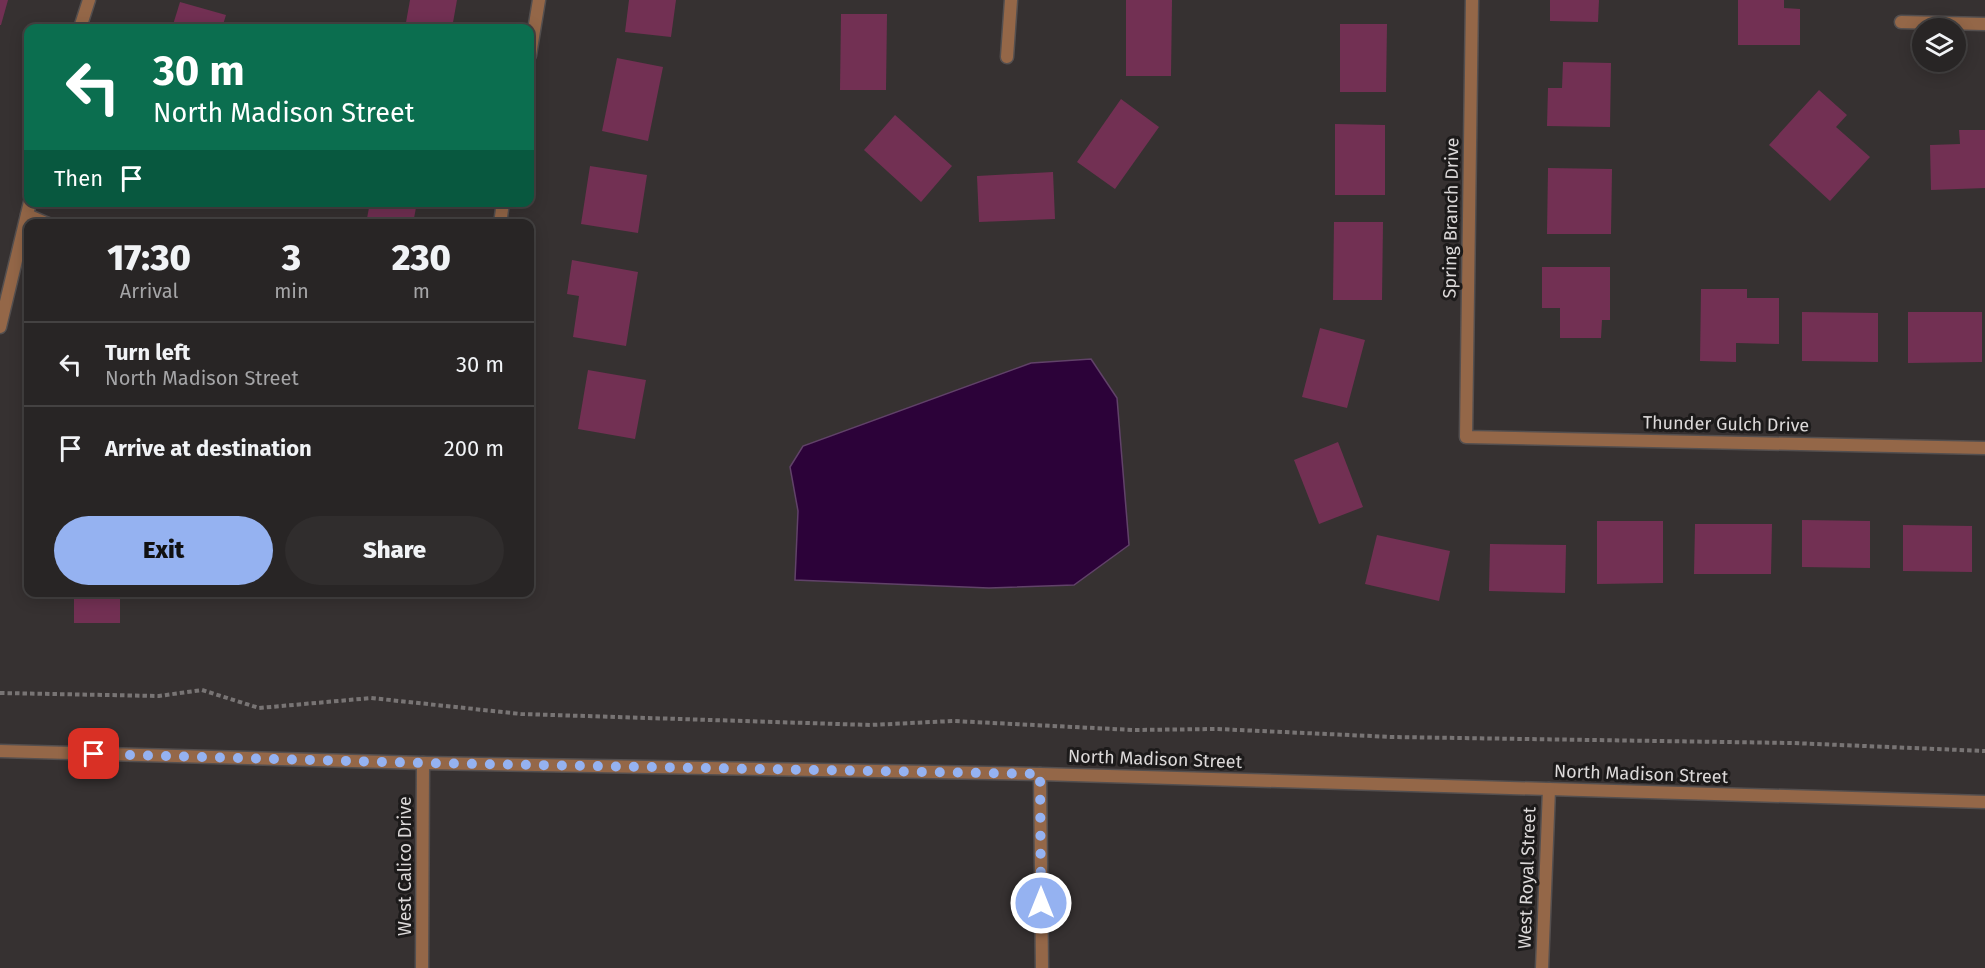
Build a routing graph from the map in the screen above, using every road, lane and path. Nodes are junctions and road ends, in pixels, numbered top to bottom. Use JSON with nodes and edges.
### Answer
{"nodes":[{"id":1,"x":88,"y":0,"type":"edge"},
{"id":2,"x":539,"y":0,"type":"edge"},
{"id":3,"x":1011,"y":0,"type":"edge"},
{"id":4,"x":1472,"y":0,"type":"edge"},
{"id":5,"x":1901,"y":22,"type":"dead end"},
{"id":6,"x":81,"y":24,"type":"edge"},
{"id":7,"x":1985,"y":24,"type":"edge"},
{"id":8,"x":534,"y":31,"type":"edge"},
{"id":9,"x":1007,"y":57,"type":"dead end"},
{"id":10,"x":29,"y":207,"type":"edge"},
{"id":11,"x":27,"y":215,"type":"junction"},
{"id":12,"x":26,"y":219,"type":"edge"},
{"id":13,"x":36,"y":219,"type":"edge"},
{"id":14,"x":24,"y":227,"type":"edge"},
{"id":15,"x":0,"y":327,"type":"edge"},
{"id":16,"x":1466,"y":437,"type":"joint"},
{"id":17,"x":1985,"y":448,"type":"edge"},
{"id":18,"x":0,"y":693,"type":"edge"},
{"id":19,"x":0,"y":751,"type":"edge"},
{"id":20,"x":1985,"y":751,"type":"edge"},
{"id":21,"x":423,"y":763,"type":"junction"},
{"id":22,"x":1040,"y":774,"type":"junction"},
{"id":23,"x":1549,"y":789,"type":"junction"},
{"id":24,"x":1985,"y":802,"type":"edge"},
{"id":25,"x":422,"y":968,"type":"edge"},
{"id":26,"x":1042,"y":968,"type":"edge"},
{"id":27,"x":1542,"y":968,"type":"edge"}],
"edges":[{"from":1,"to":6,"type":"street"},
{"from":2,"to":8,"type":"street"},
{"from":3,"to":9,"type":"street"},
{"from":4,"to":16,"type":"street","name":"Spring Branch Drive"},
{"from":5,"to":7,"type":"street"},
{"from":10,"to":11,"type":"street"},
{"from":11,"to":12,"type":"street"},
{"from":11,"to":13,"type":"street"},
{"from":14,"to":15,"type":"street"},
{"from":16,"to":17,"type":"street","name":"Thunder Gulch Drive"},
{"from":18,"to":20,"type":"path"},
{"from":19,"to":21,"type":"street","name":"North Madison Street"},
{"from":21,"to":22,"type":"street","name":"North Madison Street"},
{"from":21,"to":25,"type":"street","name":"West Calico Drive"},
{"from":22,"to":23,"type":"street","name":"North Madison Street"},
{"from":22,"to":26,"type":"street"},
{"from":23,"to":24,"type":"street","name":"North Madison Street"},
{"from":23,"to":27,"type":"street","name":"West Royal Street"}]}
